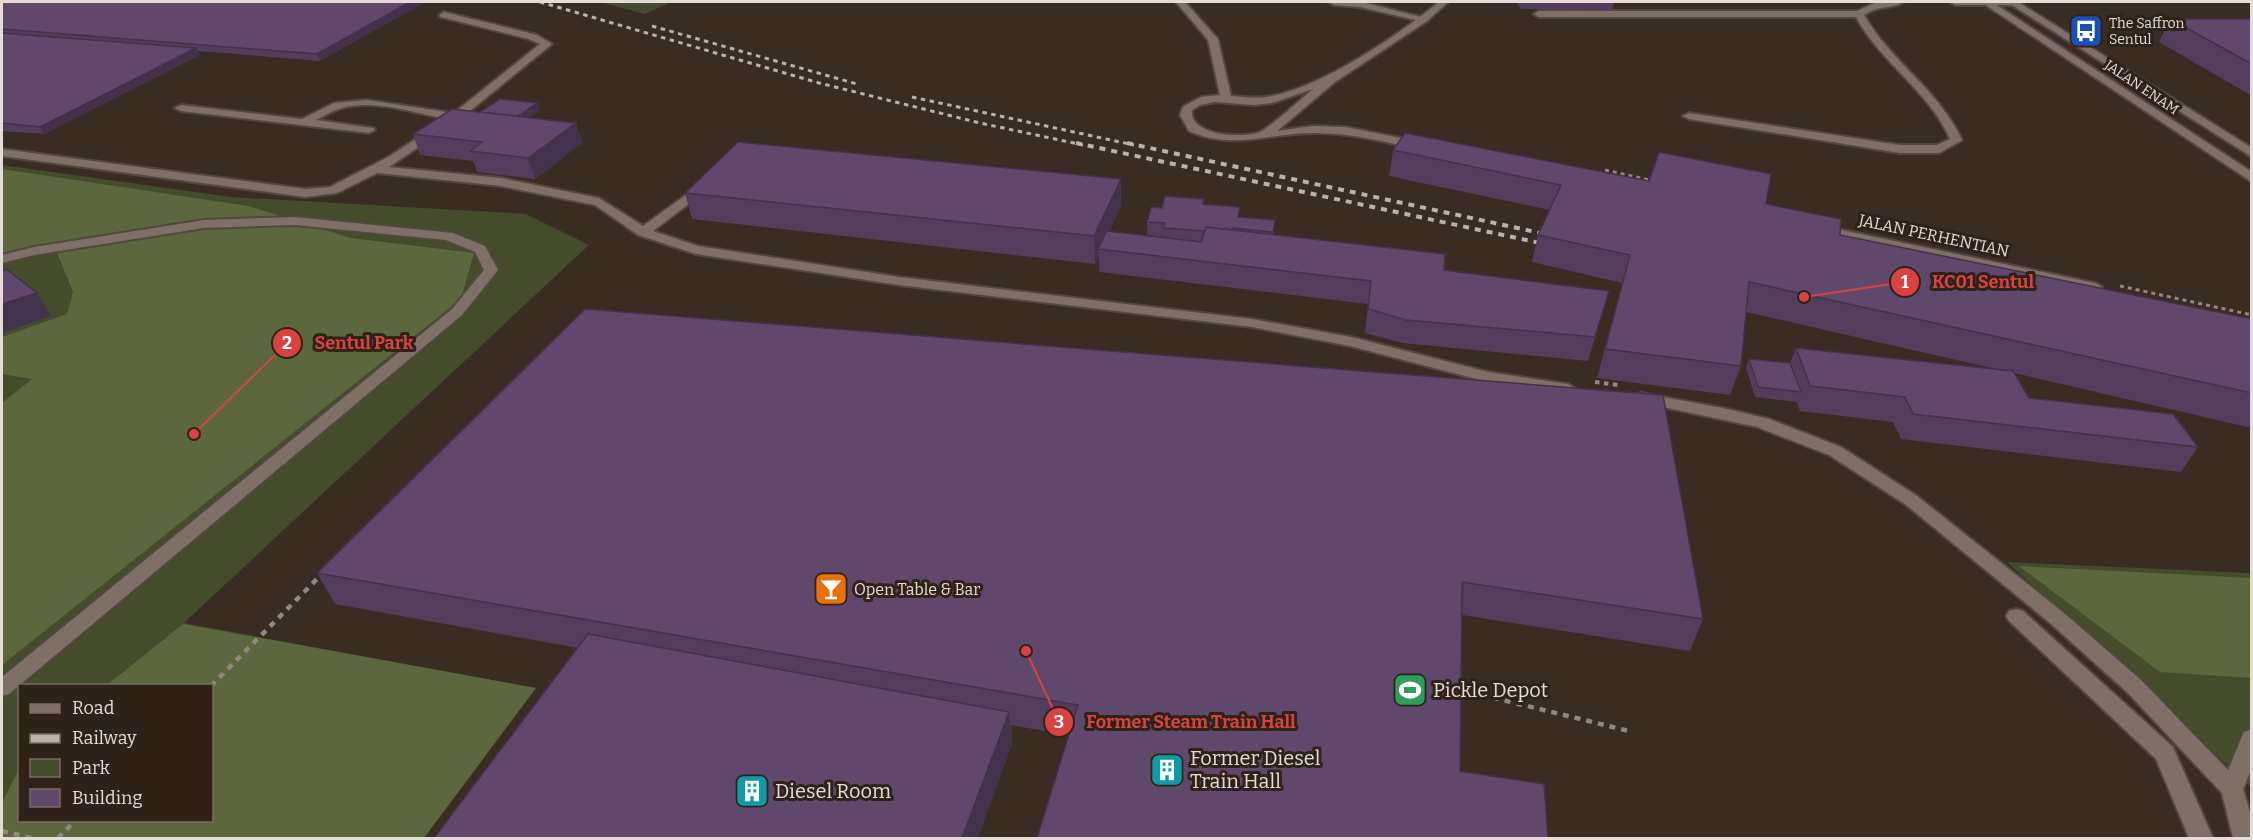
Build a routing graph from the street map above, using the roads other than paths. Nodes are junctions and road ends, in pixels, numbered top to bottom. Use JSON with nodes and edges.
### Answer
{"nodes":[{"id":1,"x":1180,"y":2,"type":"edge"},
{"id":2,"x":1335,"y":2,"type":"edge"},
{"id":3,"x":1444,"y":2,"type":"edge"},
{"id":4,"x":1898,"y":2,"type":"edge"},
{"id":5,"x":1955,"y":2,"type":"edge"},
{"id":6,"x":1987,"y":2,"type":"edge"},
{"id":7,"x":2013,"y":2,"type":"edge"},
{"id":8,"x":1539,"y":14,"type":"dead end"},
{"id":9,"x":1859,"y":14,"type":"junction"},
{"id":10,"x":444,"y":15,"type":"dead end"},
{"id":11,"x":1424,"y":18,"type":"junction"},
{"id":12,"x":1331,"y":80,"type":"junction"},
{"id":13,"x":1226,"y":98,"type":"junction"},
{"id":14,"x":181,"y":108,"type":"dead end"},
{"id":15,"x":1689,"y":116,"type":"dead end"},
{"id":16,"x":456,"y":117,"type":"junction"},
{"id":17,"x":305,"y":122,"type":"junction"},
{"id":18,"x":369,"y":130,"type":"dead end"},
{"id":19,"x":1263,"y":136,"type":"junction"},
{"id":20,"x":1437,"y":150,"type":"edge"},
{"id":21,"x":2,"y":153,"type":"edge"},
{"id":22,"x":2252,"y":154,"type":"edge"},
{"id":23,"x":377,"y":169,"type":"junction"},
{"id":24,"x":716,"y":176,"type":"edge"},
{"id":25,"x":2252,"y":178,"type":"edge"},
{"id":26,"x":1807,"y":227,"type":"edge"},
{"id":27,"x":643,"y":232,"type":"junction"},
{"id":28,"x":2,"y":259,"type":"edge"},
{"id":29,"x":2107,"y":290,"type":"edge"},
{"id":30,"x":1586,"y":391,"type":"edge"},
{"id":31,"x":1629,"y":397,"type":"edge"},
{"id":32,"x":2016,"y":615,"type":"dead end"},
{"id":33,"x":2,"y":688,"type":"edge"},
{"id":34,"x":2252,"y":738,"type":"edge"},
{"id":35,"x":2232,"y":789,"type":"junction"},
{"id":36,"x":2201,"y":838,"type":"edge"},
{"id":37,"x":2245,"y":838,"type":"edge"}],
"edges":[{"from":1,"to":13,"type":"street"},
{"from":2,"to":11,"type":"street"},
{"from":3,"to":11,"type":"street"},
{"from":4,"to":9,"type":"street"},
{"from":5,"to":6,"type":"street"},
{"from":6,"to":7,"type":"street"},
{"from":6,"to":25,"type":"street","name":"JALAN ENAM"},
{"from":7,"to":22,"type":"street","name":"JALAN ENAM"},
{"from":8,"to":9,"type":"street"},
{"from":9,"to":15,"type":"street"},
{"from":10,"to":16,"type":"street"},
{"from":11,"to":12,"type":"street"},
{"from":12,"to":13,"type":"street"},
{"from":12,"to":19,"type":"street"},
{"from":13,"to":19,"type":"street"},
{"from":14,"to":17,"type":"street"},
{"from":16,"to":17,"type":"street"},
{"from":16,"to":23,"type":"street"},
{"from":17,"to":18,"type":"street"},
{"from":19,"to":20,"type":"street"},
{"from":21,"to":23,"type":"street"},
{"from":23,"to":27,"type":"street"},
{"from":24,"to":27,"type":"street"},
{"from":26,"to":29,"type":"street","name":"JALAN PERHENTIAN"},
{"from":27,"to":30,"type":"street"},
{"from":28,"to":33,"type":"street"},
{"from":31,"to":35,"type":"street"},
{"from":32,"to":36,"type":"street"},
{"from":34,"to":35,"type":"street"},
{"from":35,"to":37,"type":"street"}]}
